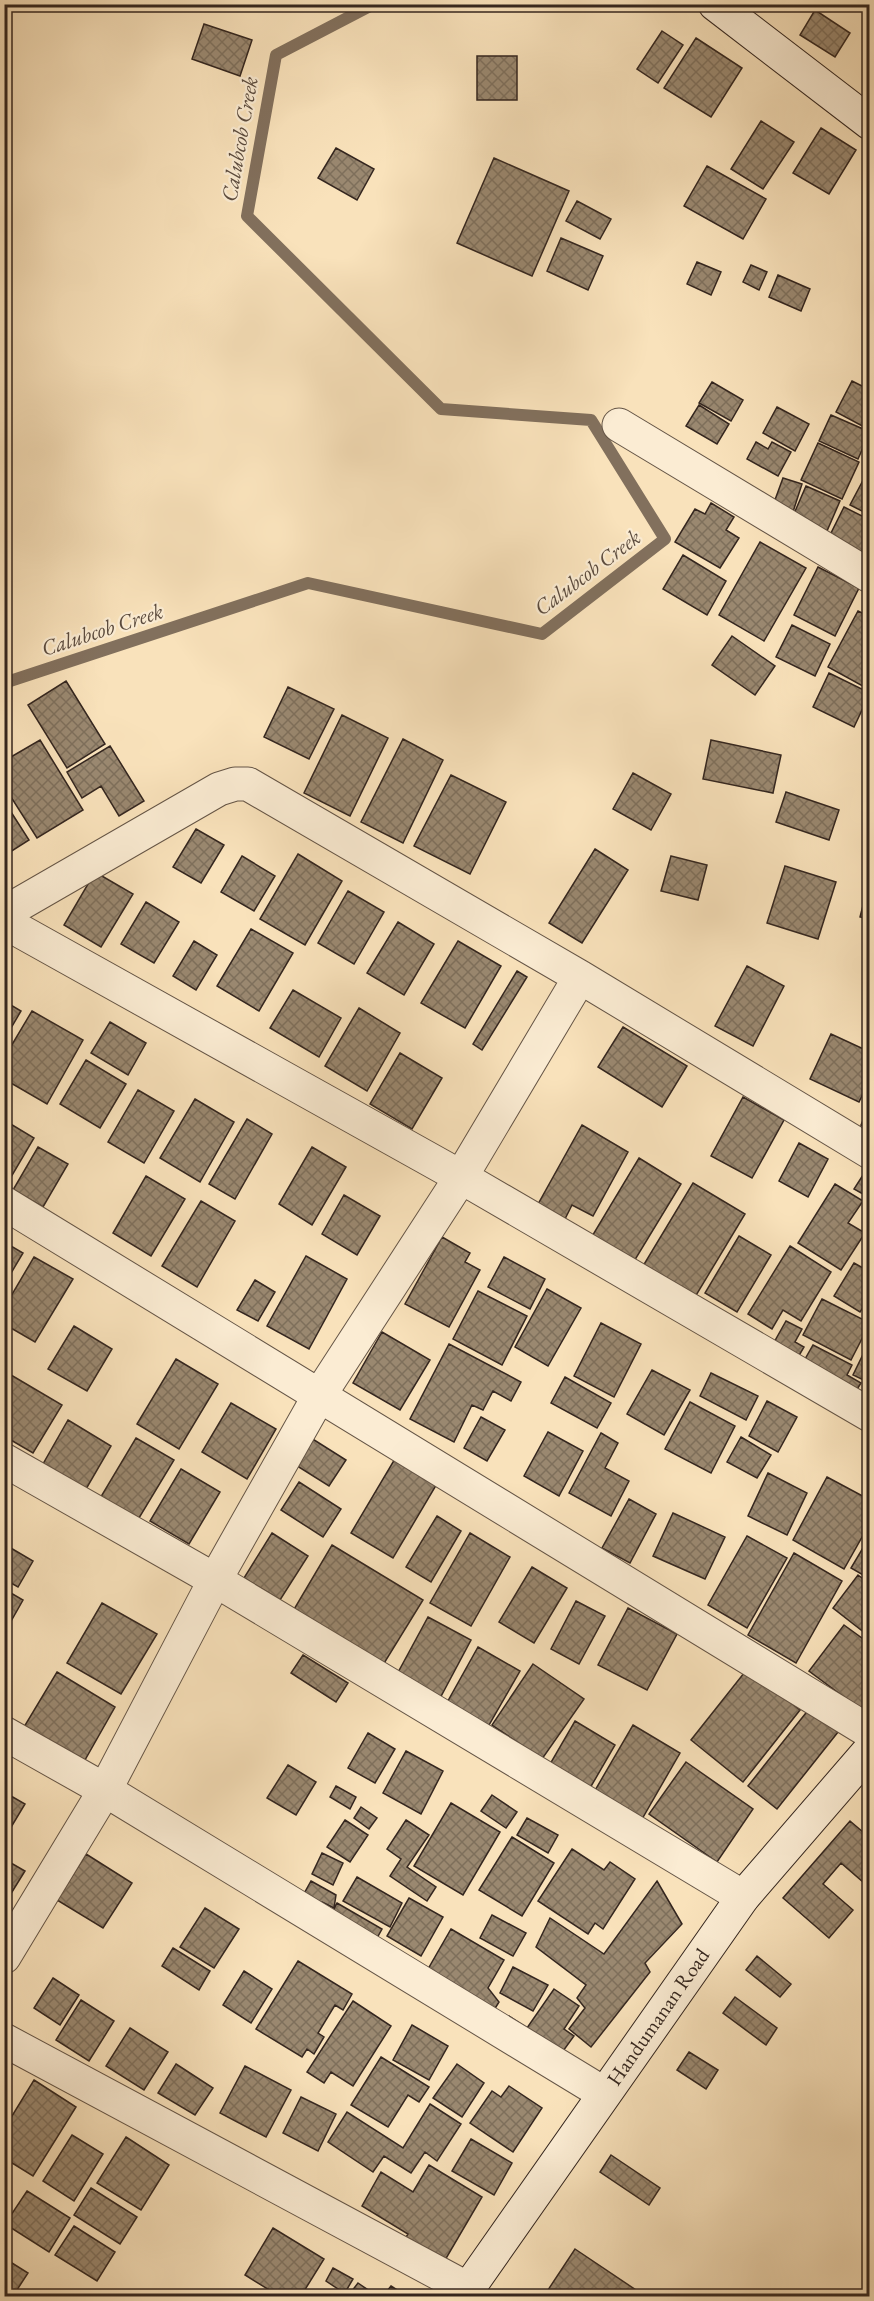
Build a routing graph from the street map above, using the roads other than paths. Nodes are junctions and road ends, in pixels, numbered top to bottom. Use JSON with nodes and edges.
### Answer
{"nodes":[{"id":1,"x":715,"y":4,"type":"edge"},
{"id":2,"x":870,"y":123,"type":"edge"},
{"id":3,"x":620,"y":425,"type":"dead end"},
{"id":4,"x":870,"y":576,"type":"edge"},
{"id":5,"x":4,"y":914,"type":"edge"},
{"id":6,"x":4,"y":922,"type":"edge"},
{"id":7,"x":580,"y":977,"type":"junction"},
{"id":8,"x":870,"y":1152,"type":"edge"},
{"id":9,"x":461,"y":1178,"type":"junction"},
{"id":10,"x":4,"y":1203,"type":"edge"},
{"id":11,"x":319,"y":1396,"type":"junction"},
{"id":12,"x":870,"y":1416,"type":"edge"},
{"id":13,"x":4,"y":1460,"type":"edge"},
{"id":14,"x":215,"y":1580,"type":"junction"},
{"id":15,"x":870,"y":1732,"type":"edge"},
{"id":16,"x":4,"y":1733,"type":"edge"},
{"id":17,"x":870,"y":1749,"type":"edge"},
{"id":18,"x":105,"y":1790,"type":"junction"},
{"id":19,"x":743,"y":1897,"type":"junction"},
{"id":20,"x":4,"y":1957,"type":"edge"},
{"id":21,"x":4,"y":2040,"type":"edge"},
{"id":22,"x":603,"y":2093,"type":"junction"},
{"id":23,"x":466,"y":2293,"type":"edge"}],
"edges":[{"from":1,"to":2,"type":"street"},
{"from":3,"to":4,"type":"street"},
{"from":5,"to":7,"type":"street"},
{"from":6,"to":9,"type":"street"},
{"from":7,"to":8,"type":"street"},
{"from":7,"to":9,"type":"street"},
{"from":9,"to":11,"type":"street"},
{"from":9,"to":12,"type":"street"},
{"from":10,"to":11,"type":"street"},
{"from":11,"to":14,"type":"street"},
{"from":11,"to":15,"type":"street"},
{"from":13,"to":14,"type":"street"},
{"from":14,"to":18,"type":"street"},
{"from":14,"to":19,"type":"street"},
{"from":16,"to":18,"type":"street"},
{"from":17,"to":19,"type":"street","name":"Handumanan Road"},
{"from":18,"to":20,"type":"street"},
{"from":18,"to":22,"type":"street"},
{"from":19,"to":22,"type":"street","name":"Handumanan Road"},
{"from":21,"to":23,"type":"street"},
{"from":22,"to":23,"type":"street","name":"Handumanan Road"}]}
